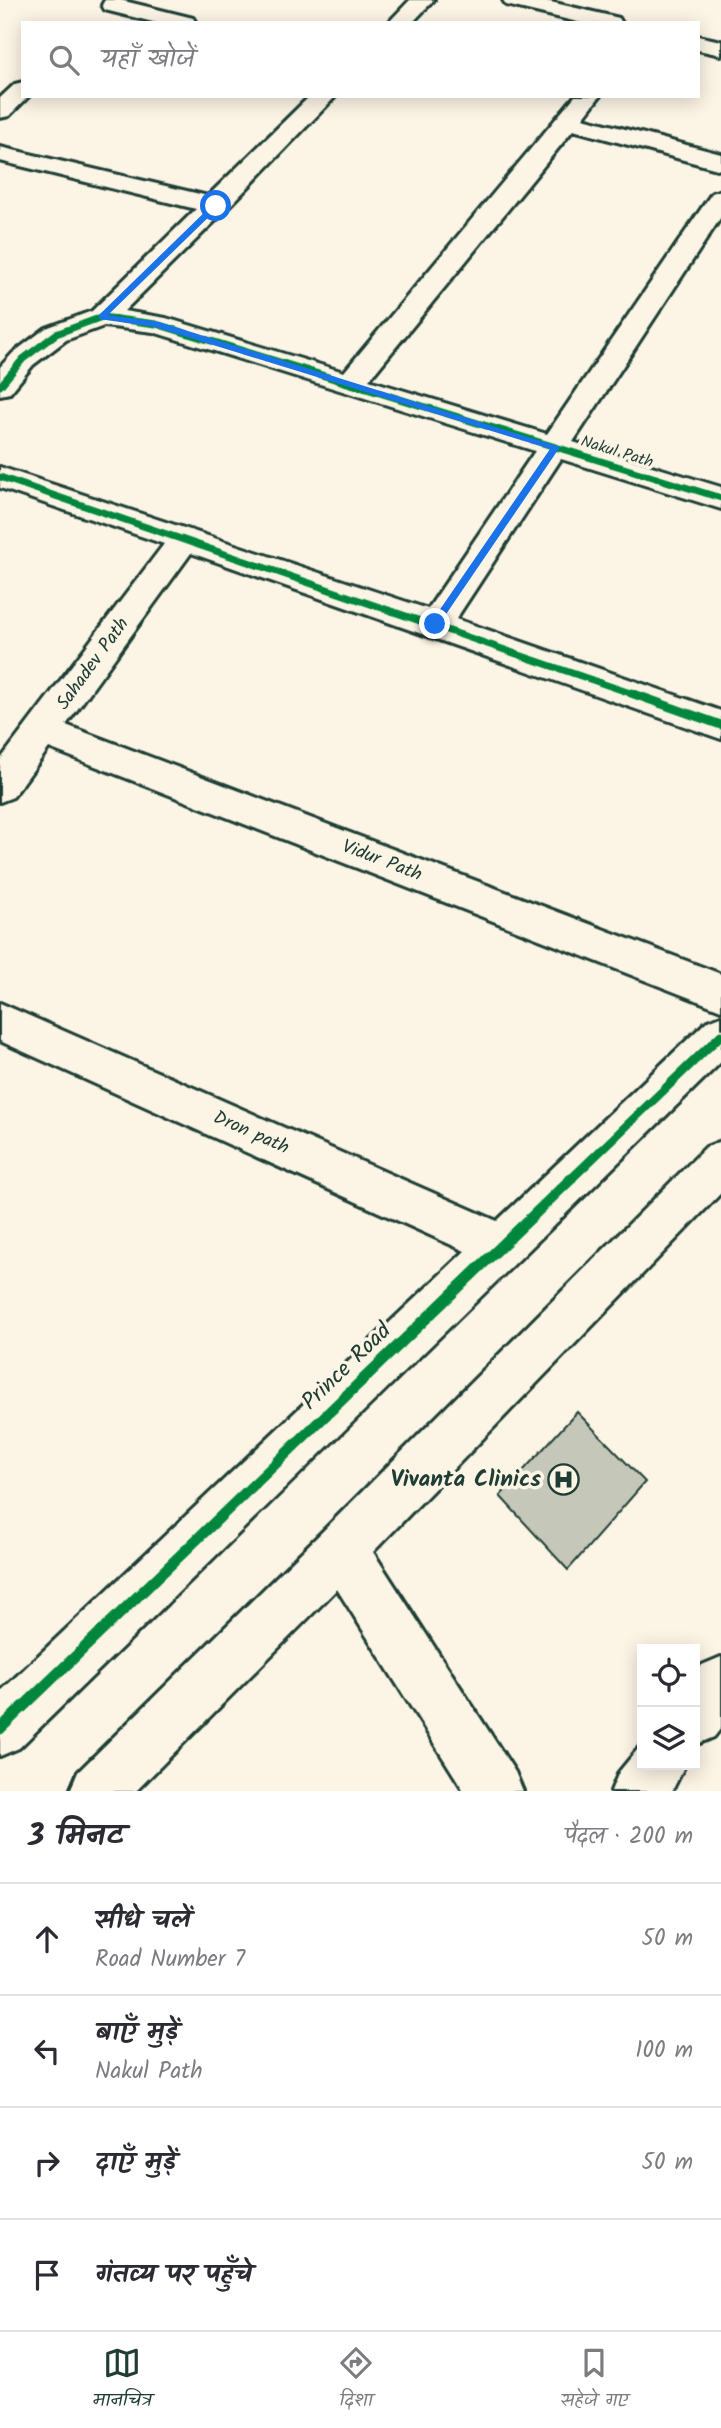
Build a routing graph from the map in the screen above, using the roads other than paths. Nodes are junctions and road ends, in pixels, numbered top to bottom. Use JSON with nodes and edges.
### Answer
{"nodes":[{"id":1,"x":423,"y":0,"type":"edge"},
{"id":2,"x":514,"y":0,"type":"edge"},
{"id":3,"x":116,"y":2,"type":"edge"},
{"id":4,"x":582,"y":7,"type":"edge"},
{"id":5,"x":95,"y":21,"type":"edge"},
{"id":6,"x":178,"y":21,"type":"edge"},
{"id":7,"x":401,"y":21,"type":"edge"},
{"id":8,"x":607,"y":21,"type":"edge"},
{"id":9,"x":700,"y":43,"type":"edge"},
{"id":10,"x":721,"y":48,"type":"edge"},
{"id":11,"x":21,"y":91,"type":"edge"},
{"id":12,"x":322,"y":98,"type":"edge"},
{"id":13,"x":587,"y":98,"type":"edge"},
{"id":14,"x":0,"y":111,"type":"edge"},
{"id":15,"x":568,"y":121,"type":"junction"},
{"id":16,"x":0,"y":154,"type":"edge"},
{"id":17,"x":721,"y":162,"type":"edge"},
{"id":18,"x":721,"y":198,"type":"edge"},
{"id":19,"x":216,"y":206,"type":"junction"},
{"id":20,"x":102,"y":317,"type":"junction"},
{"id":21,"x":12,"y":355,"type":"edge"},
{"id":22,"x":351,"y":383,"type":"junction"},
{"id":23,"x":0,"y":386,"type":"edge"},
{"id":24,"x":555,"y":447,"type":"junction"},
{"id":25,"x":0,"y":477,"type":"edge"},
{"id":26,"x":721,"y":498,"type":"edge"},
{"id":27,"x":184,"y":540,"type":"junction"},
{"id":28,"x":435,"y":624,"type":"junction"},
{"id":29,"x":721,"y":725,"type":"edge"},
{"id":30,"x":43,"y":731,"type":"junction"},
{"id":31,"x":0,"y":787,"type":"edge"},
{"id":32,"x":721,"y":992,"type":"edge"},
{"id":33,"x":0,"y":1021,"type":"edge"},
{"id":34,"x":721,"y":1035,"type":"edge"},
{"id":35,"x":721,"y":1162,"type":"edge"},
{"id":36,"x":501,"y":1245,"type":"junction"},
{"id":37,"x":341,"y":1549,"type":"junction"},
{"id":38,"x":721,"y":1684,"type":"edge"},
{"id":39,"x":700,"y":1711,"type":"edge"},
{"id":40,"x":0,"y":1729,"type":"edge"},
{"id":41,"x":654,"y":1770,"type":"edge"},
{"id":42,"x":97,"y":1791,"type":"edge"},
{"id":43,"x":496,"y":1791,"type":"edge"},
{"id":44,"x":638,"y":1791,"type":"edge"}],
"edges":[{"from":1,"to":7,"type":"street"},
{"from":2,"to":4,"type":"street"},
{"from":3,"to":5,"type":"street"},
{"from":3,"to":6,"type":"street"},
{"from":4,"to":8,"type":"street"},
{"from":9,"to":10,"type":"street"},
{"from":11,"to":14,"type":"street"},
{"from":12,"to":19,"type":"street"},
{"from":13,"to":15,"type":"street"},
{"from":15,"to":17,"type":"street"},
{"from":15,"to":22,"type":"street"},
{"from":16,"to":19,"type":"street"},
{"from":18,"to":24,"type":"street"},
{"from":19,"to":20,"type":"street"},
{"from":20,"to":21,"type":"street","name":"Nakul Path"},
{"from":20,"to":22,"type":"street","name":"Nakul Path"},
{"from":21,"to":23,"type":"street","name":"Nakul Path"},
{"from":22,"to":24,"type":"street","name":"Nakul Path"},
{"from":24,"to":26,"type":"street","name":"Nakul Path"},
{"from":24,"to":28,"type":"street"},
{"from":25,"to":27,"type":"street"},
{"from":27,"to":28,"type":"street"},
{"from":27,"to":30,"type":"street","name":"Sahadev Path"},
{"from":28,"to":29,"type":"street"},
{"from":30,"to":31,"type":"street","name":"Sahadev Path"},
{"from":30,"to":32,"type":"street","name":"Vidur Path"},
{"from":33,"to":36,"type":"street","name":"Dron path"},
{"from":34,"to":36,"type":"street","name":"Prince Road"},
{"from":35,"to":37,"type":"street"},
{"from":36,"to":40,"type":"street","name":"Prince Road"},
{"from":37,"to":42,"type":"street"},
{"from":37,"to":43,"type":"street"},
{"from":38,"to":39,"type":"street"},
{"from":41,"to":44,"type":"street"}]}
